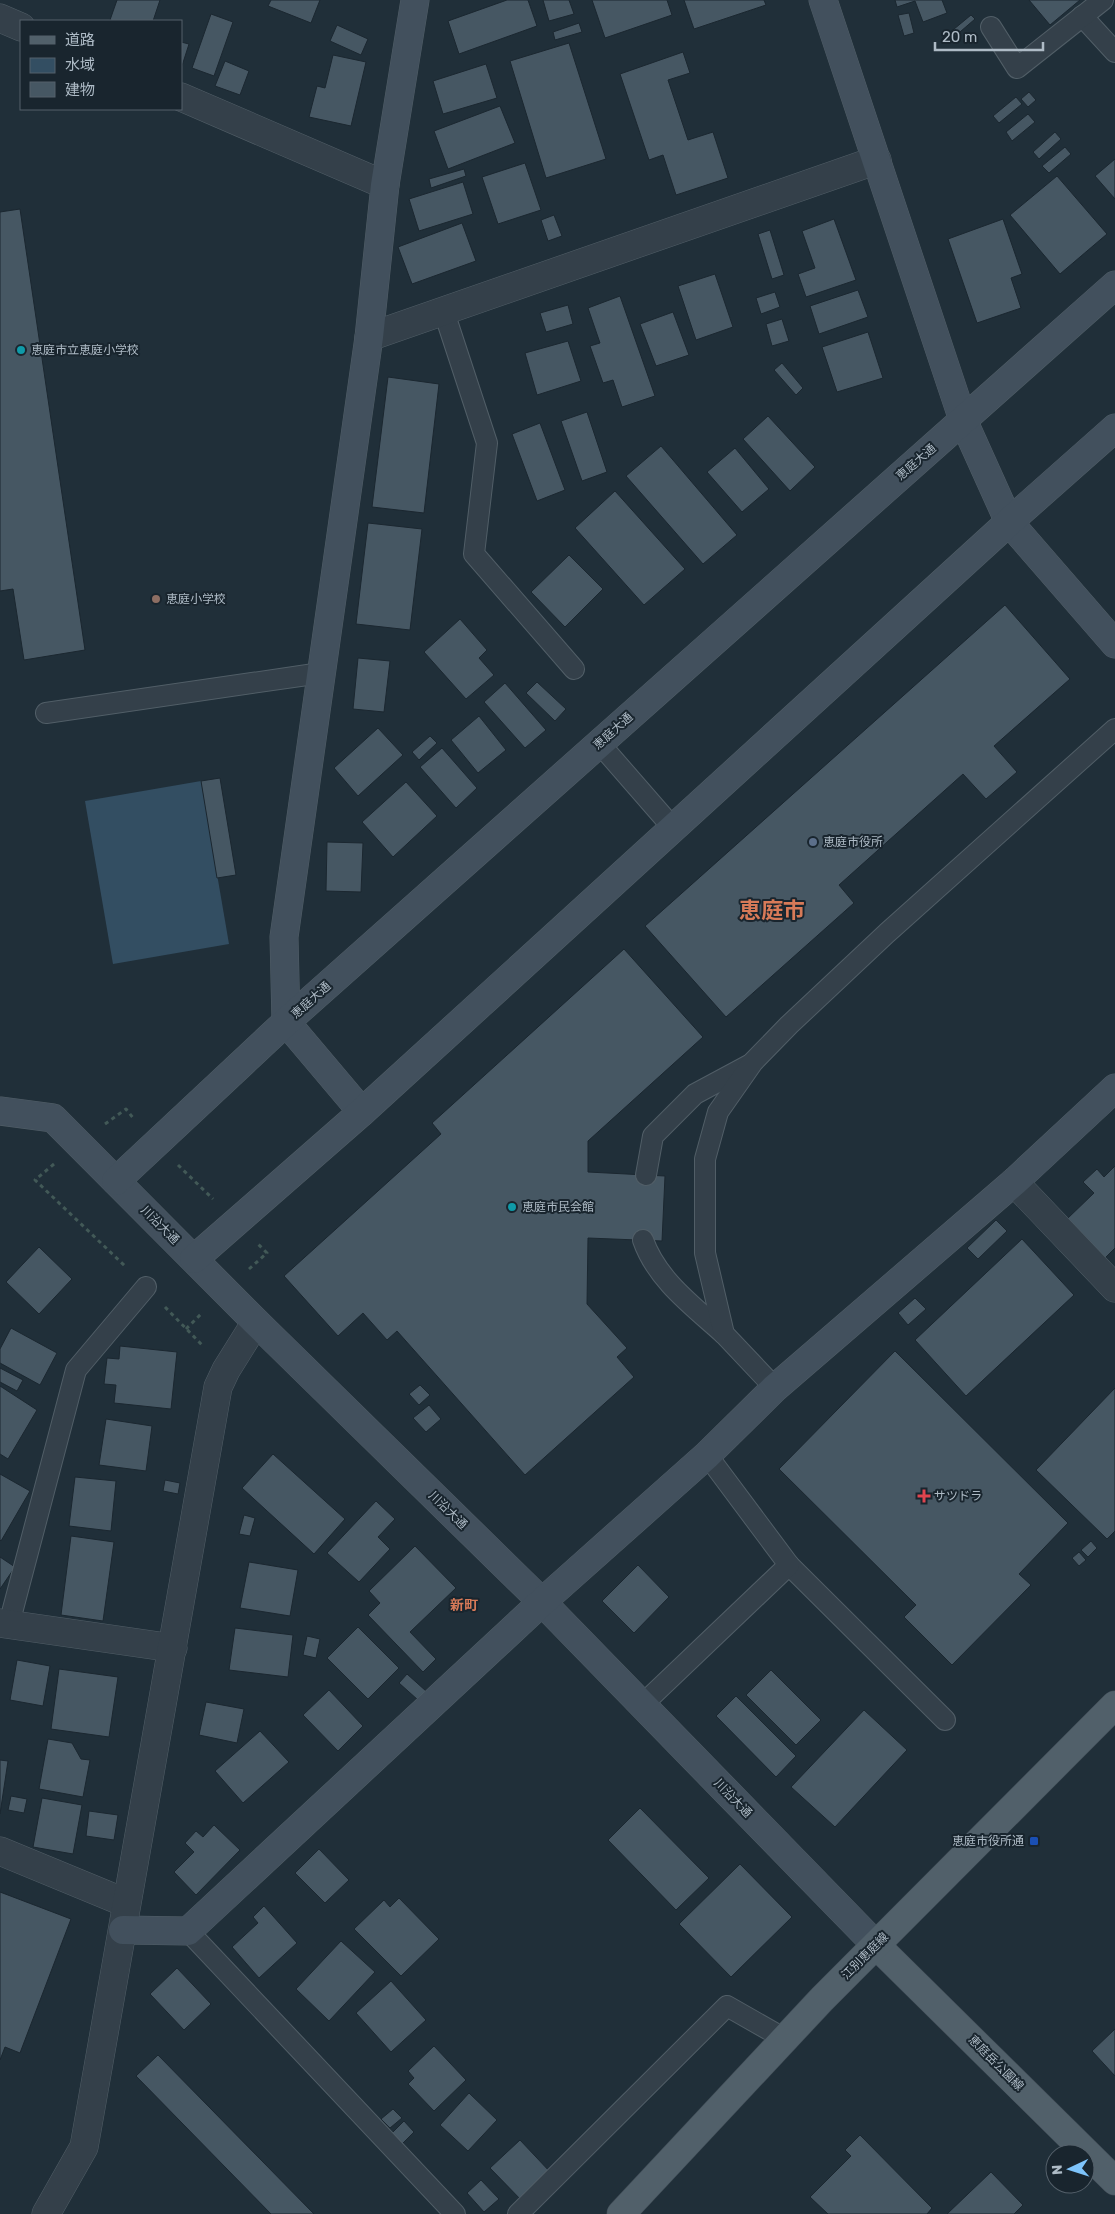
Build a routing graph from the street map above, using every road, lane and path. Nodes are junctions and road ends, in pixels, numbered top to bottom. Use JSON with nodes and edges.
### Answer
{"nodes":[{"id":1,"x":415,"y":0,"type":"edge"},
{"id":2,"x":823,"y":0,"type":"edge"},
{"id":3,"x":1103,"y":0,"type":"edge"},
{"id":4,"x":1082,"y":16,"type":"junction"},
{"id":5,"x":0,"y":18,"type":"edge"},
{"id":6,"x":20,"y":28,"type":"edge"},
{"id":7,"x":991,"y":28,"type":"dead end"},
{"id":8,"x":1115,"y":52,"type":"edge"},
{"id":9,"x":182,"y":97,"type":"edge"},
{"id":10,"x":877,"y":160,"type":"junction"},
{"id":11,"x":384,"y":185,"type":"junction"},
{"id":12,"x":1115,"y":285,"type":"edge"},
{"id":13,"x":444,"y":312,"type":"junction"},
{"id":14,"x":369,"y":337,"type":"junction"},
{"id":15,"x":963,"y":420,"type":"junction"},
{"id":16,"x":1115,"y":428,"type":"edge"},
{"id":17,"x":1008,"y":522,"type":"junction"},
{"id":18,"x":1115,"y":644,"type":"edge"},
{"id":19,"x":574,"y":669,"type":"dead end"},
{"id":20,"x":321,"y":674,"type":"junction"},
{"id":21,"x":46,"y":713,"type":"dead end"},
{"id":22,"x":1115,"y":729,"type":"edge"},
{"id":23,"x":599,"y":743,"type":"junction"},
{"id":24,"x":673,"y":828,"type":"junction"},
{"id":25,"x":286,"y":1022,"type":"junction"},
{"id":26,"x":753,"y":1062,"type":"junction"},
{"id":27,"x":1115,"y":1088,"type":"edge"},
{"id":28,"x":0,"y":1111,"type":"edge"},
{"id":29,"x":362,"y":1112,"type":"junction"},
{"id":30,"x":646,"y":1175,"type":"dead end"},
{"id":31,"x":116,"y":1181,"type":"junction"},
{"id":32,"x":1014,"y":1182,"type":"junction"},
{"id":33,"x":643,"y":1240,"type":"dead end"},
{"id":34,"x":194,"y":1259,"type":"junction"},
{"id":35,"x":146,"y":1287,"type":"dead end"},
{"id":36,"x":1115,"y":1288,"type":"edge"},
{"id":37,"x":256,"y":1322,"type":"junction"},
{"id":38,"x":724,"y":1334,"type":"junction"},
{"id":39,"x":775,"y":1388,"type":"junction"},
{"id":40,"x":707,"y":1454,"type":"junction"},
{"id":41,"x":789,"y":1565,"type":"junction"},
{"id":42,"x":542,"y":1602,"type":"junction"},
{"id":43,"x":5,"y":1623,"type":"edge"},
{"id":44,"x":173,"y":1648,"type":"junction"},
{"id":45,"x":642,"y":1705,"type":"junction"},
{"id":46,"x":1115,"y":1705,"type":"edge"},
{"id":47,"x":945,"y":1720,"type":"dead end"},
{"id":48,"x":0,"y":1851,"type":"edge"},
{"id":49,"x":126,"y":1902,"type":"junction"},
{"id":50,"x":123,"y":1930,"type":"junction"},
{"id":51,"x":188,"y":1931,"type":"junction"},
{"id":52,"x":876,"y":1945,"type":"junction"},
{"id":53,"x":784,"y":2039,"type":"junction"},
{"id":54,"x":1115,"y":2181,"type":"edge"},
{"id":55,"x":46,"y":2214,"type":"edge"},
{"id":56,"x":455,"y":2214,"type":"edge"},
{"id":57,"x":518,"y":2214,"type":"edge"},
{"id":58,"x":621,"y":2214,"type":"edge"}],
"edges":[{"from":1,"to":11,"type":"street"},
{"from":2,"to":10,"type":"street"},
{"from":3,"to":4,"type":"lane"},
{"from":4,"to":7,"type":"lane"},
{"from":4,"to":8,"type":"lane"},
{"from":5,"to":6,"type":"street"},
{"from":9,"to":11,"type":"street"},
{"from":10,"to":13,"type":"street"},
{"from":10,"to":15,"type":"street"},
{"from":11,"to":14,"type":"street"},
{"from":12,"to":15,"type":"street","name":"恵庭大通"},
{"from":13,"to":14,"type":"street"},
{"from":13,"to":19,"type":"lane"},
{"from":14,"to":20,"type":"street"},
{"from":15,"to":17,"type":"street"},
{"from":15,"to":23,"type":"street","name":"恵庭大通"},
{"from":16,"to":17,"type":"street"},
{"from":17,"to":18,"type":"street"},
{"from":17,"to":24,"type":"street"},
{"from":20,"to":21,"type":"lane"},
{"from":20,"to":25,"type":"street"},
{"from":22,"to":26,"type":"lane"},
{"from":23,"to":24,"type":"lane"},
{"from":23,"to":25,"type":"street","name":"恵庭大通"},
{"from":24,"to":29,"type":"street"},
{"from":25,"to":29,"type":"street"},
{"from":25,"to":31,"type":"street","name":"恵庭大通"},
{"from":26,"to":30,"type":"lane"},
{"from":26,"to":38,"type":"lane"},
{"from":27,"to":32,"type":"street"},
{"from":28,"to":31,"type":"street","name":"川沿大通"},
{"from":29,"to":34,"type":"street"},
{"from":31,"to":34,"type":"street","name":"川沿大通"},
{"from":32,"to":36,"type":"street"},
{"from":32,"to":39,"type":"street"},
{"from":33,"to":38,"type":"lane"},
{"from":34,"to":37,"type":"street","name":"川沿大通"},
{"from":35,"to":43,"type":"lane"},
{"from":37,"to":42,"type":"street","name":"川沿大通"},
{"from":37,"to":44,"type":"street"},
{"from":38,"to":39,"type":"lane"},
{"from":39,"to":40,"type":"street"},
{"from":40,"to":41,"type":"lane"},
{"from":40,"to":42,"type":"street"},
{"from":41,"to":45,"type":"lane"},
{"from":41,"to":47,"type":"lane"},
{"from":42,"to":45,"type":"street","name":"川沿大通"},
{"from":42,"to":51,"type":"street"},
{"from":43,"to":44,"type":"street"},
{"from":44,"to":49,"type":"street"},
{"from":45,"to":52,"type":"street","name":"川沿大通"},
{"from":46,"to":52,"type":"main road","name":"江別恵庭線"},
{"from":48,"to":49,"type":"street"},
{"from":49,"to":50,"type":"street"},
{"from":50,"to":51,"type":"street"},
{"from":50,"to":55,"type":"street"},
{"from":51,"to":56,"type":"lane"},
{"from":52,"to":53,"type":"main road","name":"江別恵庭線"},
{"from":52,"to":54,"type":"main road","name":"恵庭岳公園線"},
{"from":53,"to":57,"type":"lane"},
{"from":53,"to":58,"type":"main road","name":"江別恵庭線"}]}
